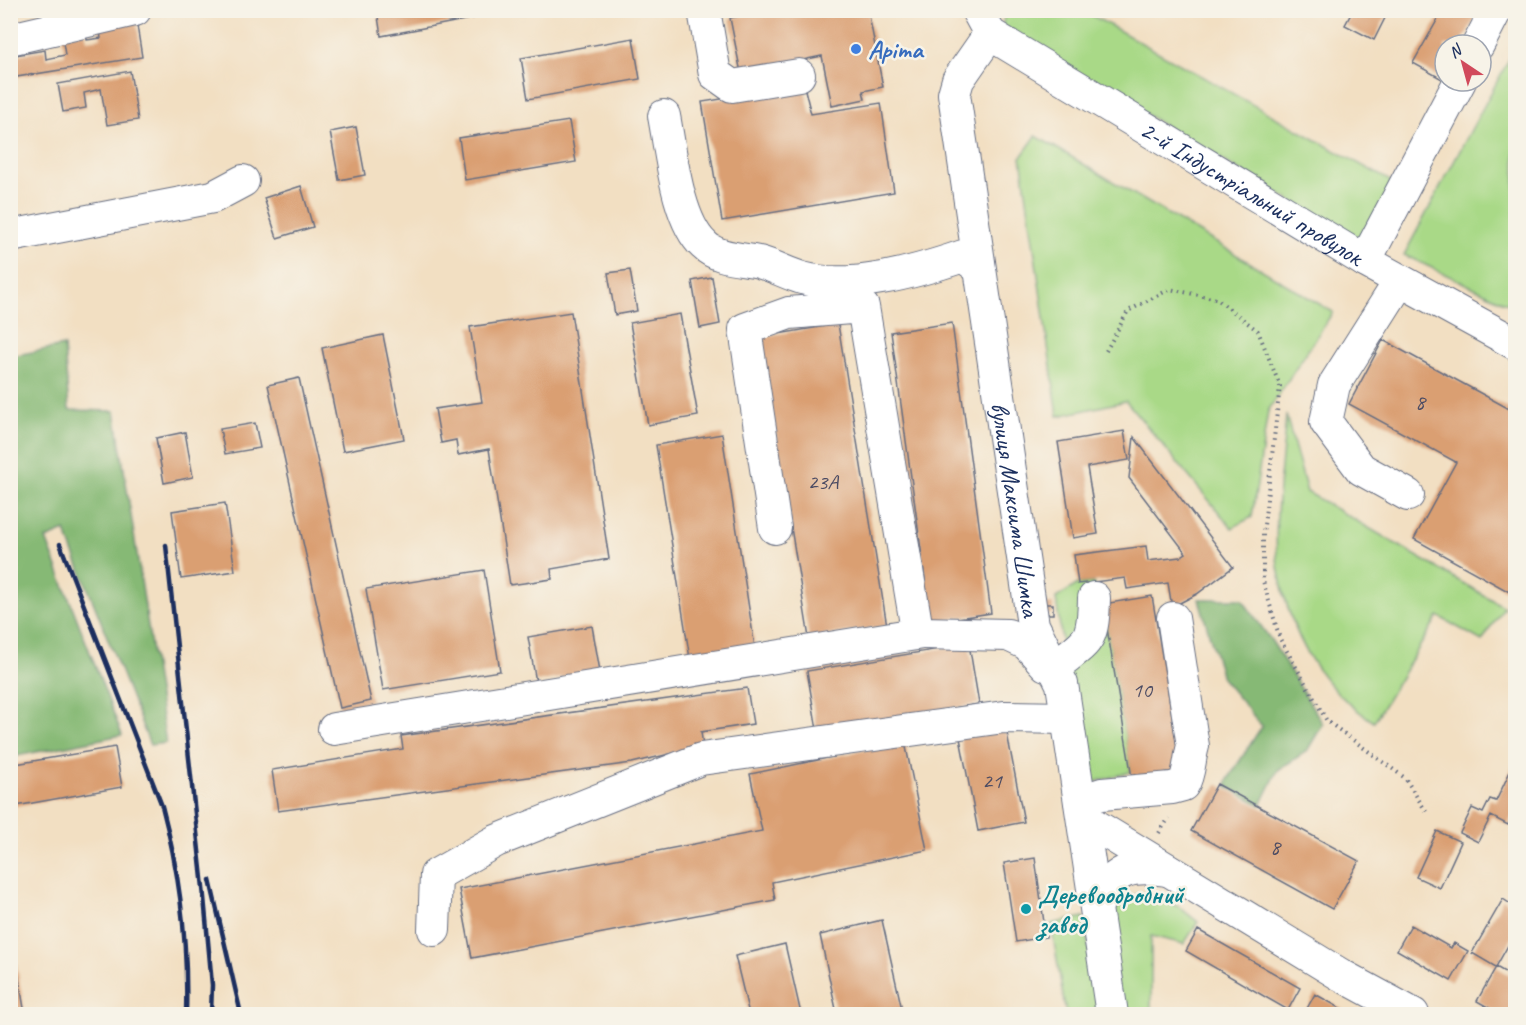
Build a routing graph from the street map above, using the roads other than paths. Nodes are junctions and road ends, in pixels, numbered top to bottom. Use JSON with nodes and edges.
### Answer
{"nodes":[{"id":1,"x":135,"y":10,"type":"edge"},
{"id":2,"x":704,"y":10,"type":"edge"},
{"id":3,"x":1496,"y":10,"type":"edge"},
{"id":4,"x":984,"y":22,"type":"edge"},
{"id":5,"x":1484,"y":33,"type":"edge"},
{"id":6,"x":10,"y":39,"type":"edge"},
{"id":7,"x":799,"y":75,"type":"dead end"},
{"id":8,"x":1454,"y":93,"type":"edge"},
{"id":9,"x":663,"y":116,"type":"dead end"},
{"id":10,"x":243,"y":181,"type":"dead end"},
{"id":11,"x":10,"y":236,"type":"edge"},
{"id":12,"x":1365,"y":261,"type":"junction"},
{"id":13,"x":979,"y":268,"type":"junction"},
{"id":14,"x":1400,"y":281,"type":"junction"},
{"id":15,"x":1515,"y":344,"type":"edge"},
{"id":16,"x":1408,"y":495,"type":"dead end"},
{"id":17,"x":775,"y":528,"type":"dead end"},
{"id":18,"x":1094,"y":598,"type":"dead end"},
{"id":19,"x":1173,"y":618,"type":"dead end"},
{"id":20,"x":922,"y":633,"type":"junction"},
{"id":21,"x":1058,"y":675,"type":"junction"},
{"id":22,"x":1067,"y":718,"type":"junction"},
{"id":23,"x":334,"y":729,"type":"dead end"},
{"id":24,"x":1081,"y":809,"type":"junction"},
{"id":25,"x":1168,"y":870,"type":"junction"},
{"id":26,"x":1097,"y":905,"type":"junction"},
{"id":27,"x":434,"y":930,"type":"dead end"},
{"id":28,"x":1112,"y":1014,"type":"edge"},
{"id":29,"x":1413,"y":1014,"type":"edge"}],
"edges":[{"from":1,"to":6,"type":"street"},
{"from":2,"to":7,"type":"street"},
{"from":3,"to":5,"type":"street"},
{"from":4,"to":12,"type":"street","name":"2-й Індустріальний провулок"},
{"from":4,"to":13,"type":"street","name":"вулиця Максима Шимка"},
{"from":8,"to":12,"type":"street"},
{"from":9,"to":13,"type":"street"},
{"from":10,"to":11,"type":"street"},
{"from":12,"to":14,"type":"street","name":"2-й Індустріальний провулок"},
{"from":13,"to":21,"type":"street","name":"вулиця Максима Шимка"},
{"from":14,"to":15,"type":"street","name":"2-й Індустріальний провулок"},
{"from":14,"to":16,"type":"street"},
{"from":17,"to":20,"type":"street"},
{"from":18,"to":21,"type":"street"},
{"from":19,"to":24,"type":"street"},
{"from":20,"to":21,"type":"street"},
{"from":20,"to":23,"type":"street"},
{"from":21,"to":22,"type":"street","name":"вулиця Максима Шимка"},
{"from":22,"to":24,"type":"street","name":"вулиця Максима Шимка"},
{"from":22,"to":27,"type":"street"},
{"from":24,"to":25,"type":"street"},
{"from":24,"to":26,"type":"street","name":"вулиця Максима Шимка"},
{"from":25,"to":26,"type":"street"},
{"from":25,"to":29,"type":"street"},
{"from":26,"to":28,"type":"street","name":"вулиця Максима Шимка"}]}
